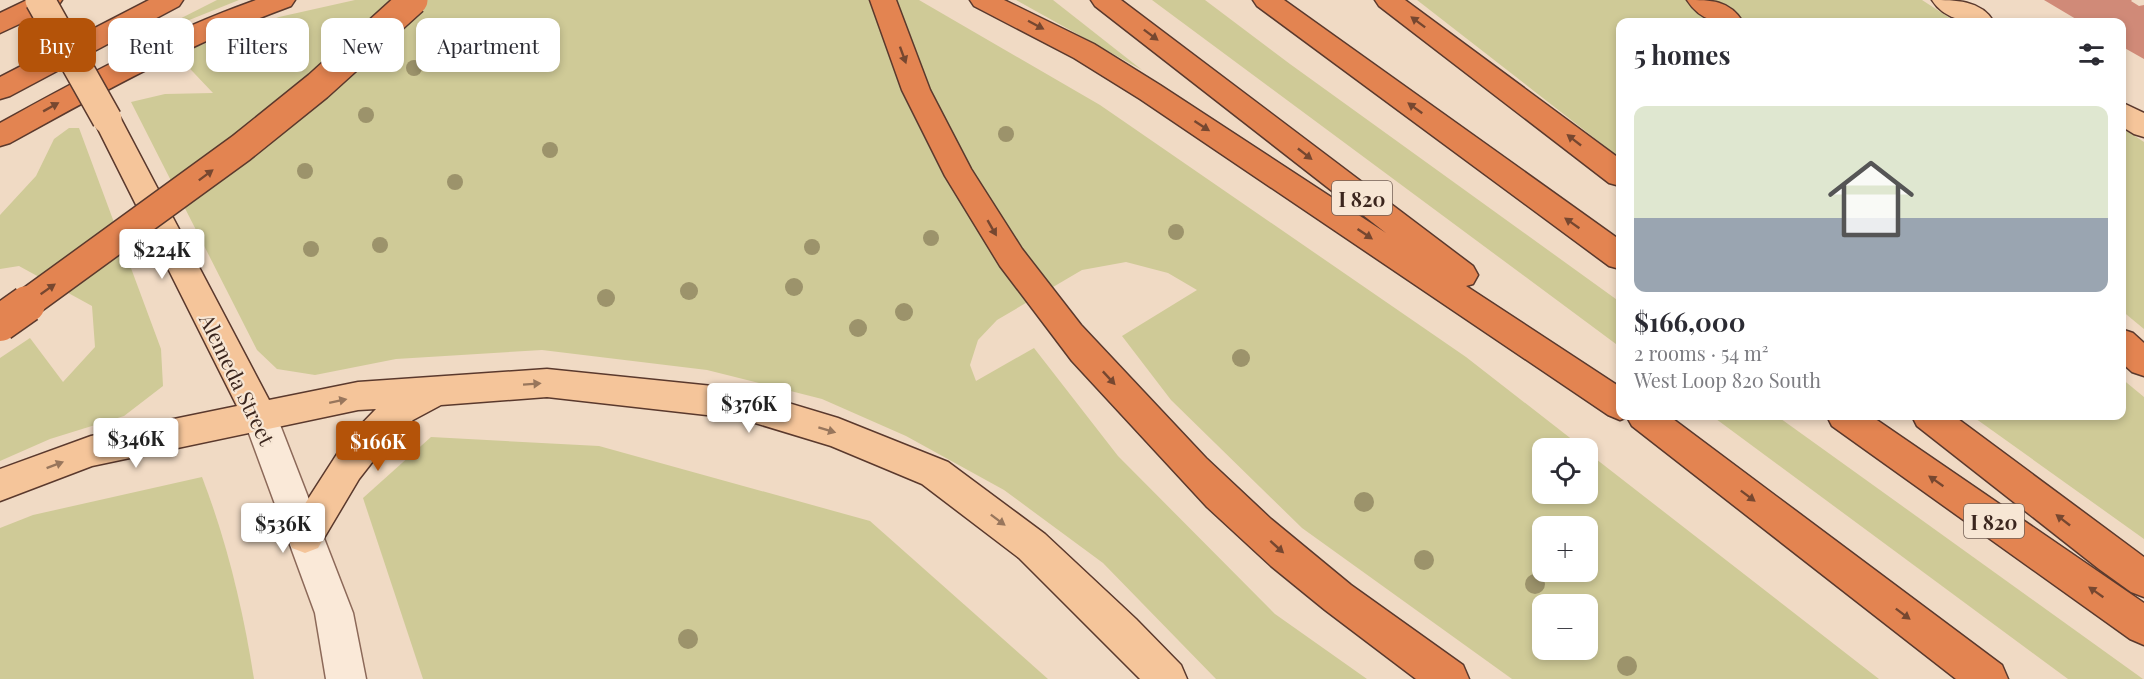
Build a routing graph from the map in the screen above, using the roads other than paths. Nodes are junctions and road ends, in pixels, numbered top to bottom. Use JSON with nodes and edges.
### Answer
{"nodes":[{"id":1,"x":40,"y":0,"type":"edge"},
{"id":2,"x":49,"y":0,"type":"edge"},
{"id":3,"x":170,"y":0,"type":"edge"},
{"id":4,"x":282,"y":0,"type":"edge"},
{"id":5,"x":413,"y":0,"type":"edge"},
{"id":6,"x":883,"y":0,"type":"edge"},
{"id":7,"x":983,"y":0,"type":"edge"},
{"id":8,"x":1104,"y":0,"type":"edge"},
{"id":9,"x":1266,"y":0,"type":"edge"},
{"id":10,"x":1388,"y":0,"type":"edge"},
{"id":11,"x":1700,"y":0,"type":"edge"},
{"id":12,"x":1945,"y":0,"type":"edge"},
{"id":13,"x":1725,"y":18,"type":"edge"},
{"id":14,"x":1974,"y":18,"type":"edge"},
{"id":15,"x":0,"y":24,"type":"edge"},
{"id":16,"x":0,"y":89,"type":"edge"},
{"id":17,"x":2126,"y":115,"type":"edge"},
{"id":18,"x":2144,"y":127,"type":"edge"},
{"id":19,"x":0,"y":136,"type":"edge"},
{"id":20,"x":1616,"y":173,"type":"edge"},
{"id":21,"x":1616,"y":254,"type":"edge"},
{"id":22,"x":0,"y":323,"type":"edge"},
{"id":23,"x":2126,"y":348,"type":"edge"},
{"id":24,"x":2144,"y":362,"type":"edge"},
{"id":25,"x":437,"y":390,"type":"junction"},
{"id":26,"x":1616,"y":394,"type":"edge"},
{"id":27,"x":1616,"y":402,"type":"edge"},
{"id":28,"x":260,"y":417,"type":"junction"},
{"id":29,"x":1641,"y":420,"type":"edge"},
{"id":30,"x":1649,"y":420,"type":"edge"},
{"id":31,"x":1850,"y":420,"type":"edge"},
{"id":32,"x":1934,"y":420,"type":"edge"},
{"id":33,"x":1702,"y":460,"type":"junction"},
{"id":34,"x":0,"y":485,"type":"edge"},
{"id":35,"x":305,"y":536,"type":"junction"},
{"id":36,"x":2144,"y":579,"type":"edge"},
{"id":37,"x":2144,"y":626,"type":"edge"},
{"id":38,"x":346,"y":679,"type":"edge"},
{"id":39,"x":1167,"y":679,"type":"edge"},
{"id":40,"x":1449,"y":679,"type":"edge"},
{"id":41,"x":1988,"y":679,"type":"edge"}],
"edges":[{"from":1,"to":28,"type":"main road","name":"Alemeda Street","bridge":true},
{"from":2,"to":15,"type":"highway"},
{"from":3,"to":16,"type":"highway"},
{"from":19,"to":4,"type":"highway","one_way":true},
{"from":22,"to":5,"type":"highway","one_way":true,"bridge":true},
{"from":6,"to":40,"type":"highway","one_way":true},
{"from":7,"to":27,"type":"highway","one_way":true},
{"from":8,"to":26,"type":"highway","number":"I 820","one_way":true},
{"from":21,"to":9,"type":"highway","one_way":true},
{"from":20,"to":10,"type":"highway","one_way":true},
{"from":11,"to":13,"type":"highway"},
{"from":12,"to":14,"type":"main road"},
{"from":17,"to":18,"type":"main road"},
{"from":23,"to":24,"type":"highway"},
{"from":28,"to":25,"type":"main road","one_way":true},
{"from":25,"to":35,"type":"main road"},
{"from":25,"to":39,"type":"main road","one_way":true},
{"from":34,"to":28,"type":"main road","one_way":true},
{"from":28,"to":35,"type":"street","name":"Alemeda Street"},
{"from":29,"to":33,"type":"highway"},
{"from":30,"to":33,"type":"highway"},
{"from":37,"to":31,"type":"highway","number":"I 820","one_way":true},
{"from":36,"to":32,"type":"highway","one_way":true},
{"from":33,"to":41,"type":"highway","one_way":true},
{"from":35,"to":38,"type":"street","name":"Alemeda Street"}]}
